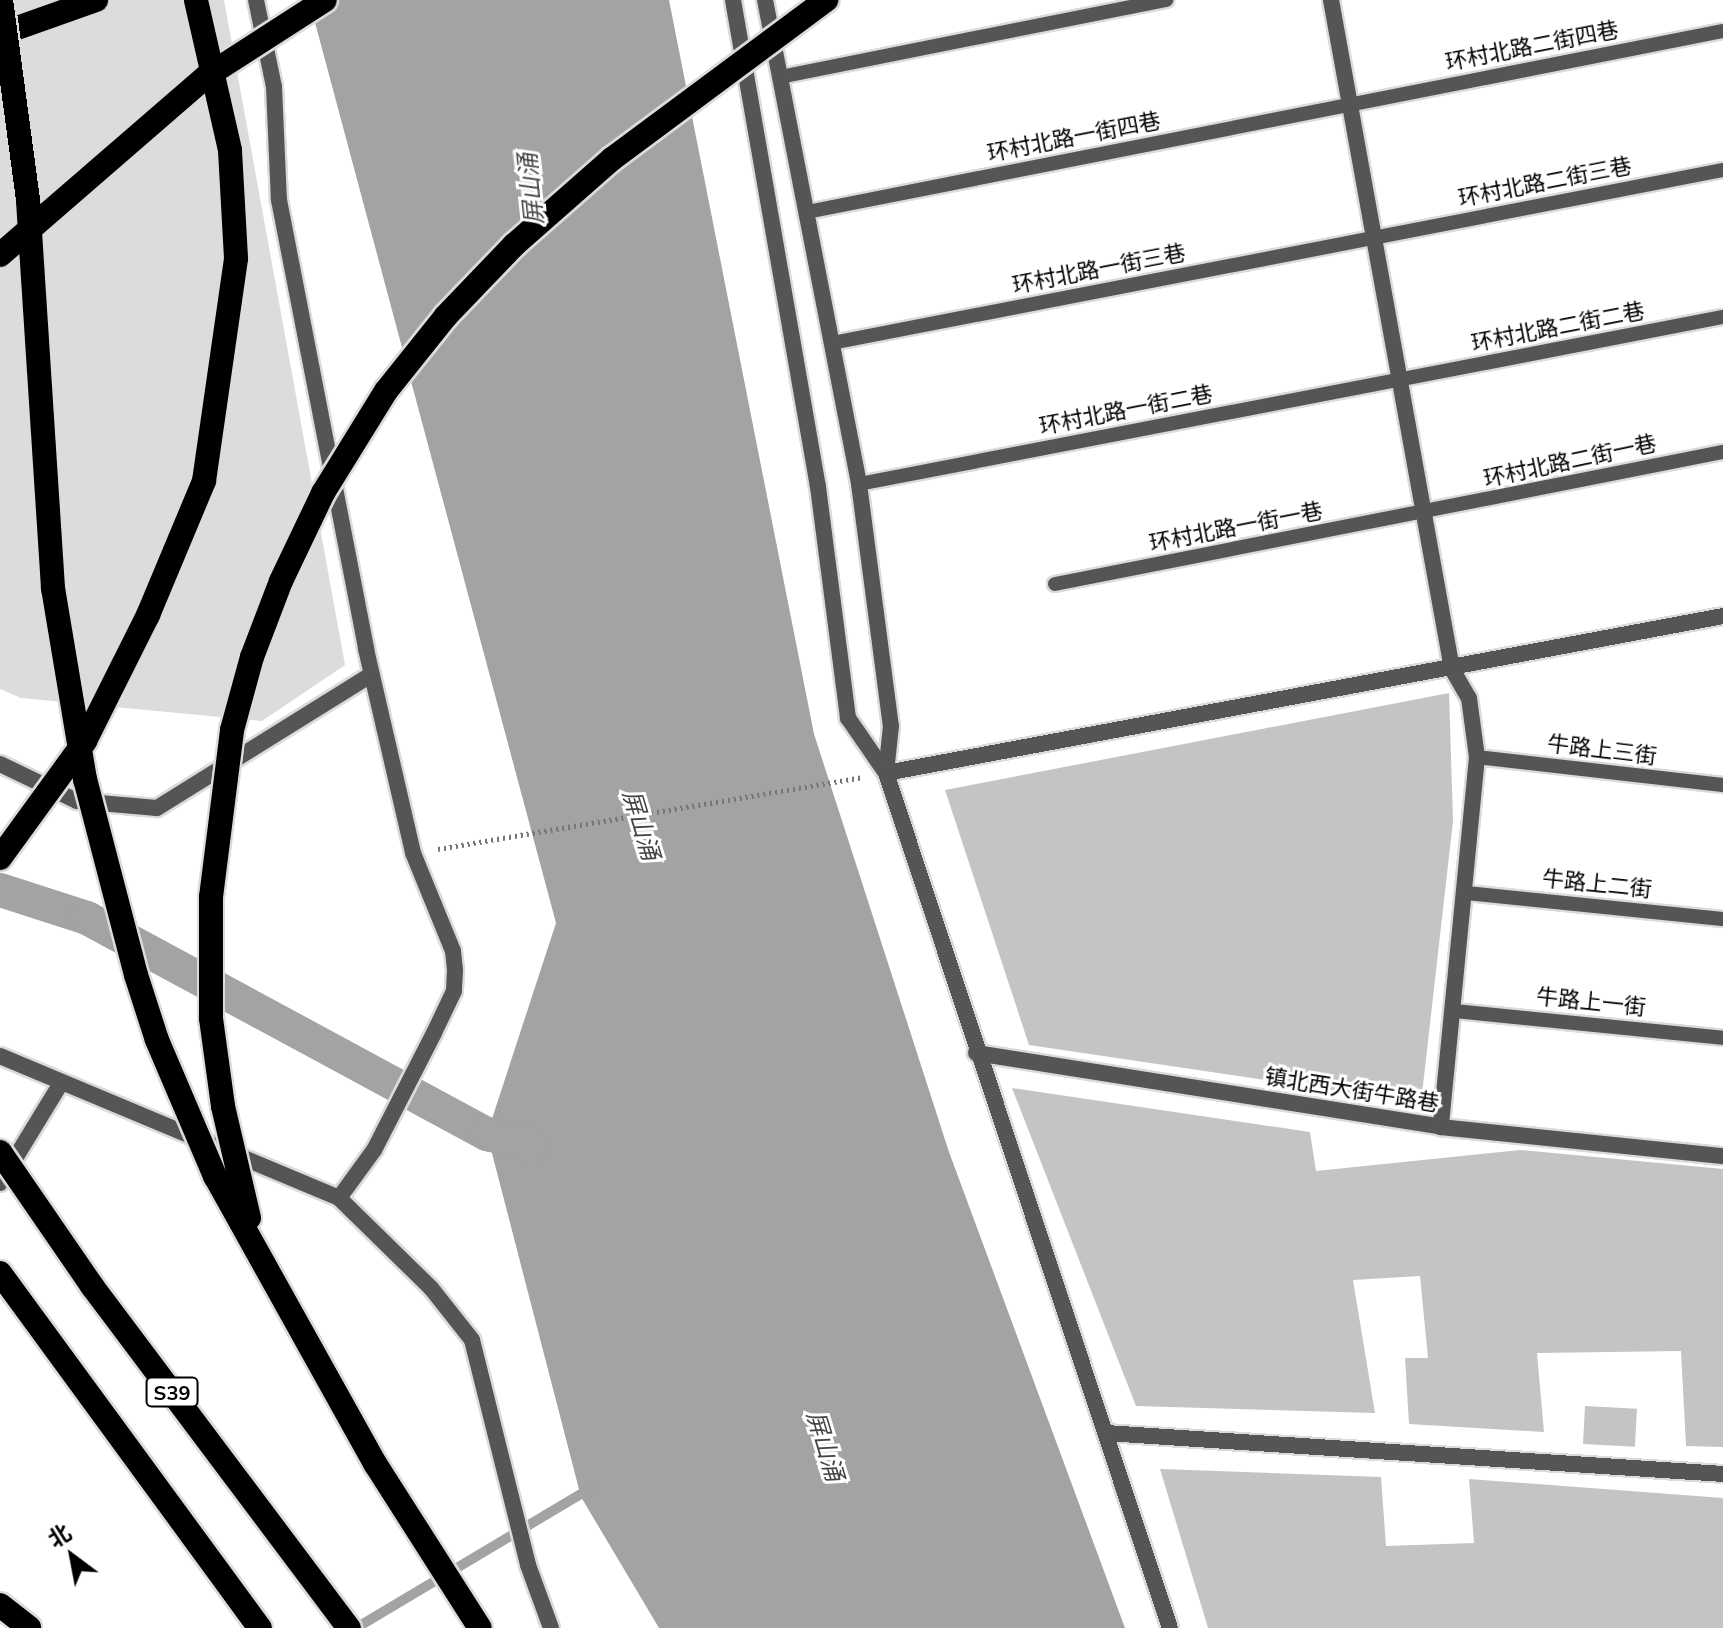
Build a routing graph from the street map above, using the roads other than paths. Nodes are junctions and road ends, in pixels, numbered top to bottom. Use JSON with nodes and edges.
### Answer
{"nodes":[{"id":1,"x":1,"y":0,"type":"edge"},
{"id":2,"x":96,"y":0,"type":"edge"},
{"id":3,"x":196,"y":0,"type":"edge"},
{"id":4,"x":256,"y":0,"type":"edge"},
{"id":5,"x":325,"y":0,"type":"edge"},
{"id":6,"x":733,"y":0,"type":"edge"},
{"id":7,"x":765,"y":0,"type":"edge"},
{"id":8,"x":826,"y":0,"type":"edge"},
{"id":9,"x":1166,"y":0,"type":"edge"},
{"id":10,"x":1331,"y":0,"type":"edge"},
{"id":11,"x":1723,"y":31,"type":"edge"},
{"id":12,"x":0,"y":34,"type":"edge"},
{"id":13,"x":780,"y":77,"type":"junction"},
{"id":14,"x":1350,"y":104,"type":"junction"},
{"id":15,"x":1723,"y":170,"type":"edge"},
{"id":16,"x":807,"y":212,"type":"junction"},
{"id":17,"x":1375,"y":238,"type":"junction"},
{"id":18,"x":0,"y":255,"type":"edge"},
{"id":19,"x":1723,"y":317,"type":"edge"},
{"id":20,"x":832,"y":343,"type":"junction"},
{"id":21,"x":1401,"y":380,"type":"junction"},
{"id":22,"x":1723,"y":452,"type":"edge"},
{"id":23,"x":859,"y":484,"type":"junction"},
{"id":24,"x":1425,"y":513,"type":"junction"},
{"id":25,"x":1055,"y":584,"type":"dead end"},
{"id":26,"x":1723,"y":616,"type":"edge"},
{"id":27,"x":1452,"y":669,"type":"junction"},
{"id":28,"x":371,"y":675,"type":"junction"},
{"id":29,"x":1477,"y":757,"type":"junction"},
{"id":30,"x":0,"y":764,"type":"edge"},
{"id":31,"x":886,"y":773,"type":"junction"},
{"id":32,"x":1723,"y":785,"type":"edge"},
{"id":33,"x":0,"y":858,"type":"edge"},
{"id":34,"x":1466,"y":893,"type":"junction"},
{"id":35,"x":1723,"y":919,"type":"edge"},
{"id":36,"x":1454,"y":1011,"type":"junction"},
{"id":37,"x":1723,"y":1038,"type":"edge"},
{"id":38,"x":976,"y":1053,"type":"junction"},
{"id":39,"x":0,"y":1056,"type":"edge"},
{"id":40,"x":61,"y":1083,"type":"junction"},
{"id":41,"x":1441,"y":1127,"type":"junction"},
{"id":42,"x":0,"y":1152,"type":"edge"},
{"id":43,"x":1723,"y":1156,"type":"edge"},
{"id":44,"x":0,"y":1183,"type":"edge"},
{"id":45,"x":339,"y":1198,"type":"junction"},
{"id":46,"x":263,"y":1266,"type":"junction"},
{"id":47,"x":0,"y":1273,"type":"edge"},
{"id":48,"x":1106,"y":1433,"type":"junction"},
{"id":49,"x":1723,"y":1474,"type":"edge"},
{"id":50,"x":0,"y":1605,"type":"edge"},
{"id":51,"x":29,"y":1628,"type":"edge"},
{"id":52,"x":260,"y":1628,"type":"edge"},
{"id":53,"x":349,"y":1628,"type":"edge"},
{"id":54,"x":480,"y":1628,"type":"edge"},
{"id":55,"x":551,"y":1628,"type":"edge"},
{"id":56,"x":1170,"y":1628,"type":"edge"}],
"edges":[{"from":1,"to":46,"type":"highway","bridge":true},
{"from":2,"to":12,"type":"highway"},
{"from":3,"to":33,"type":"highway","bridge":true},
{"from":4,"to":28,"type":"street"},
{"from":5,"to":18,"type":"highway","bridge":true},
{"from":6,"to":31,"type":"street"},
{"from":7,"to":13,"type":"street"},
{"from":8,"to":46,"type":"highway","bridge":true},
{"from":9,"to":13,"type":"lane"},
{"from":10,"to":14,"type":"street"},
{"from":11,"to":14,"type":"lane","name":"环村北路二街四巷"},
{"from":13,"to":16,"type":"street"},
{"from":14,"to":16,"type":"lane","name":"环村北路一街四巷"},
{"from":14,"to":17,"type":"street"},
{"from":15,"to":17,"type":"lane","name":"环村北路二街三巷"},
{"from":16,"to":20,"type":"street"},
{"from":17,"to":20,"type":"lane","name":"环村北路一街三巷"},
{"from":17,"to":21,"type":"street"},
{"from":19,"to":21,"type":"lane","name":"环村北路二街二巷"},
{"from":20,"to":23,"type":"street"},
{"from":21,"to":23,"type":"lane","name":"环村北路一街二巷"},
{"from":21,"to":24,"type":"street"},
{"from":22,"to":24,"type":"lane","name":"环村北路二街一巷"},
{"from":23,"to":31,"type":"street"},
{"from":24,"to":25,"type":"lane","name":"环村北路一街一巷"},
{"from":24,"to":27,"type":"street"},
{"from":26,"to":27,"type":"street"},
{"from":27,"to":29,"type":"street"},
{"from":27,"to":31,"type":"street"},
{"from":28,"to":30,"type":"street"},
{"from":28,"to":45,"type":"street"},
{"from":29,"to":32,"type":"lane","name":"牛路上三街"},
{"from":29,"to":34,"type":"street"},
{"from":31,"to":38,"type":"street"},
{"from":34,"to":35,"type":"lane","name":"牛路上二街"},
{"from":34,"to":36,"type":"street"},
{"from":36,"to":37,"type":"lane","name":"牛路上一街"},
{"from":36,"to":41,"type":"street"},
{"from":38,"to":41,"type":"street","name":"镇北西大街牛路巷"},
{"from":38,"to":48,"type":"street"},
{"from":39,"to":40,"type":"street"},
{"from":40,"to":44,"type":"street"},
{"from":40,"to":45,"type":"street"},
{"from":41,"to":43,"type":"street","name":"镇北西大街牛路巷"},
{"from":42,"to":53,"type":"highway","number":"S39","bridge":true},
{"from":45,"to":55,"type":"street"},
{"from":46,"to":54,"type":"highway","bridge":true},
{"from":47,"to":52,"type":"highway"},
{"from":48,"to":49,"type":"street"},
{"from":48,"to":56,"type":"street"},
{"from":50,"to":51,"type":"highway"}]}
